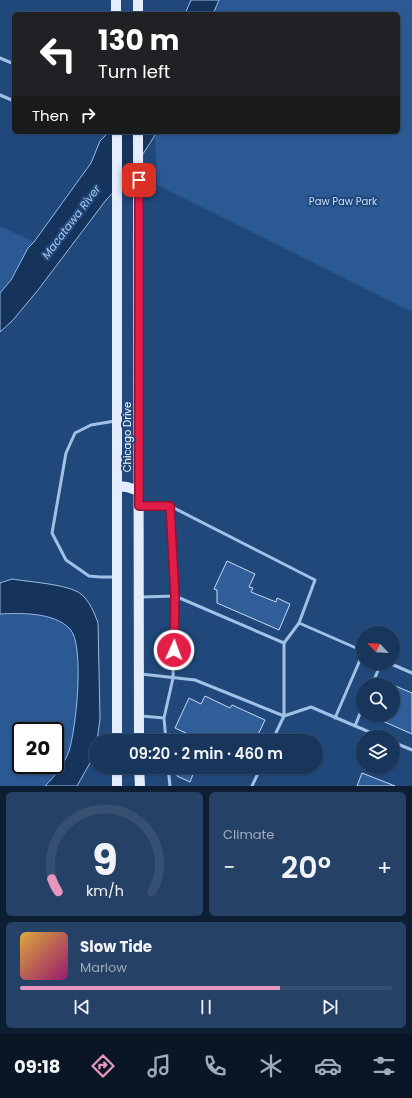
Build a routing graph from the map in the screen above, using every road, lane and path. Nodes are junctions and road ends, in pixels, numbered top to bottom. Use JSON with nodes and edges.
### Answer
{"nodes":[{"id":1,"x":116,"y":0,"type":"edge"},
{"id":2,"x":138,"y":0,"type":"edge"},
{"id":3,"x":116,"y":12,"type":"edge"},
{"id":4,"x":138,"y":12,"type":"edge"},
{"id":5,"x":0,"y":58,"type":"edge"},
{"id":6,"x":12,"y":63,"type":"edge"},
{"id":7,"x":0,"y":96,"type":"edge"},
{"id":8,"x":12,"y":100,"type":"edge"},
{"id":9,"x":117,"y":134,"type":"edge"},
{"id":10,"x":138,"y":134,"type":"edge"},
{"id":11,"x":118,"y":420,"type":"junction"},
{"id":12,"x":118,"y":486,"type":"junction"},
{"id":13,"x":139,"y":491,"type":"junction"},
{"id":14,"x":139,"y":506,"type":"junction"},
{"id":15,"x":170,"y":506,"type":"junction"},
{"id":16,"x":118,"y":576,"type":"junction"},
{"id":17,"x":175,"y":596,"type":"junction"},
{"id":18,"x":140,"y":597,"type":"junction"},
{"id":19,"x":299,"y":623,"type":"junction"},
{"id":20,"x":284,"y":643,"type":"junction"},
{"id":21,"x":356,"y":649,"type":"edge"},
{"id":22,"x":356,"y":668,"type":"edge"},
{"id":23,"x":400,"y":668,"type":"edge"},
{"id":24,"x":412,"y":673,"type":"edge"},
{"id":25,"x":140,"y":674,"type":"junction"},
{"id":26,"x":173,"y":678,"type":"junction"},
{"id":27,"x":139,"y":716,"type":"junction"},
{"id":28,"x":284,"y":716,"type":"junction"},
{"id":29,"x":164,"y":718,"type":"junction"},
{"id":30,"x":335,"y":718,"type":"junction"},
{"id":31,"x":357,"y":722,"type":"edge"},
{"id":32,"x":355,"y":726,"type":"junction"},
{"id":33,"x":364,"y":730,"type":"edge"},
{"id":34,"x":117,"y":734,"type":"edge"},
{"id":35,"x":139,"y":734,"type":"edge"},
{"id":36,"x":165,"y":734,"type":"edge"},
{"id":37,"x":275,"y":734,"type":"edge"},
{"id":38,"x":400,"y":745,"type":"edge"},
{"id":39,"x":412,"y":750,"type":"edge"},
{"id":40,"x":117,"y":774,"type":"edge"},
{"id":41,"x":139,"y":774,"type":"edge"},
{"id":42,"x":169,"y":774,"type":"edge"},
{"id":43,"x":258,"y":774,"type":"edge"},
{"id":44,"x":116,"y":786,"type":"edge"},
{"id":45,"x":140,"y":786,"type":"edge"},
{"id":46,"x":170,"y":786,"type":"edge"},
{"id":47,"x":252,"y":786,"type":"edge"}],
"edges":[{"from":1,"to":3,"type":"main road"},
{"from":2,"to":4,"type":"main road"},
{"from":5,"to":6,"type":"lane"},
{"from":7,"to":8,"type":"lane"},
{"from":9,"to":11,"type":"main road","name":"Chicago Drive"},
{"from":10,"to":13,"type":"main road","name":"Chicago Drive"},
{"from":11,"to":12,"type":"main road","name":"Chicago Drive"},
{"from":11,"to":16,"type":"lane"},
{"from":12,"to":13,"type":"main road"},
{"from":12,"to":16,"type":"main road","name":"Chicago Drive"},
{"from":13,"to":14,"type":"main road","name":"Chicago Drive"},
{"from":14,"to":15,"type":"lane"},
{"from":14,"to":18,"type":"main road","name":"Chicago Drive"},
{"from":15,"to":17,"type":"lane"},
{"from":15,"to":19,"type":"lane"},
{"from":16,"to":34,"type":"main road","name":"Chicago Drive"},
{"from":17,"to":18,"type":"lane"},
{"from":17,"to":20,"type":"lane"},
{"from":17,"to":26,"type":"lane"},
{"from":18,"to":25,"type":"main road","name":"Chicago Drive"},
{"from":19,"to":20,"type":"lane"},
{"from":19,"to":21,"type":"lane"},
{"from":20,"to":28,"type":"lane"},
{"from":22,"to":30,"type":"lane"},
{"from":23,"to":24,"type":"lane"},
{"from":25,"to":26,"type":"lane"},
{"from":25,"to":27,"type":"main road","name":"Chicago Drive"},
{"from":26,"to":28,"type":"lane"},
{"from":26,"to":29,"type":"lane"},
{"from":27,"to":29,"type":"lane"},
{"from":27,"to":35,"type":"main road","name":"Chicago Drive"},
{"from":28,"to":30,"type":"lane"},
{"from":28,"to":37,"type":"lane"},
{"from":29,"to":36,"type":"lane"},
{"from":30,"to":32,"type":"lane"},
{"from":31,"to":32,"type":"lane"},
{"from":32,"to":33,"type":"lane"},
{"from":38,"to":39,"type":"lane"},
{"from":40,"to":44,"type":"main road"},
{"from":41,"to":45,"type":"main road"},
{"from":42,"to":46,"type":"lane"},
{"from":43,"to":47,"type":"lane"}]}
